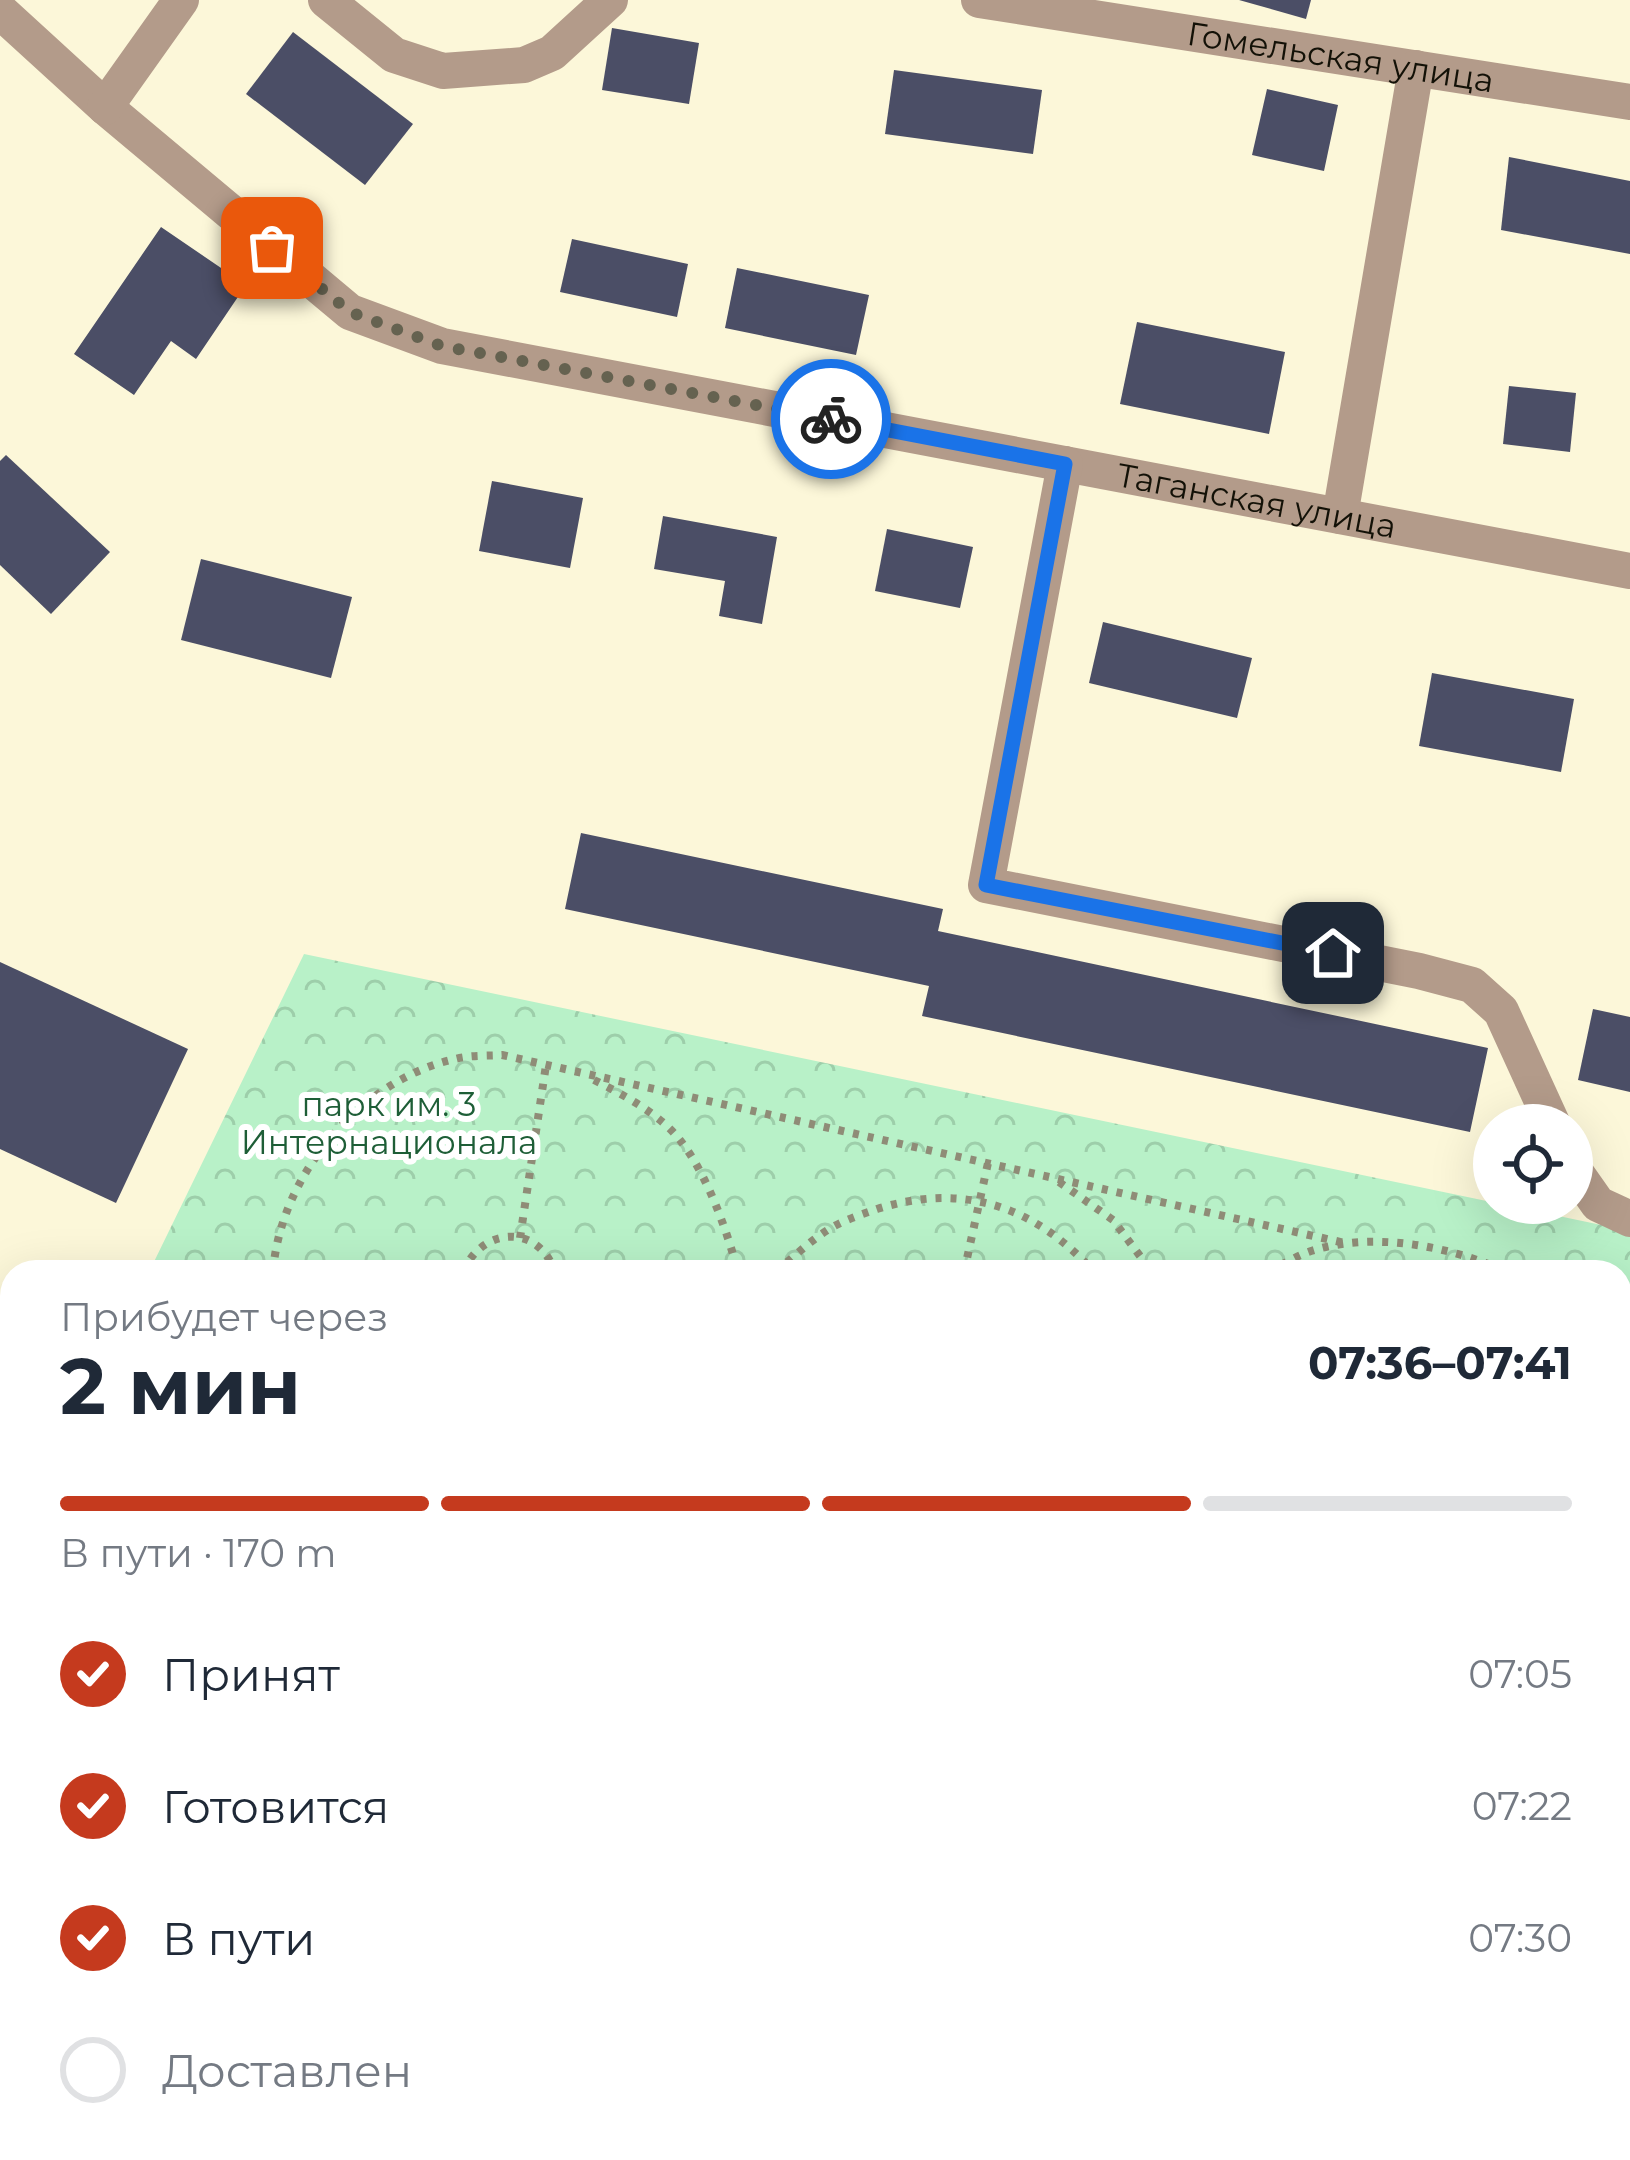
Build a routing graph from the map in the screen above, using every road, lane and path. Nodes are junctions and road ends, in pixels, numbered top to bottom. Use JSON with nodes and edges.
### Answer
{"nodes":[{"id":1,"x":181,"y":0,"type":"edge"},
{"id":2,"x":326,"y":0,"type":"edge"},
{"id":3,"x":610,"y":0,"type":"edge"},
{"id":4,"x":979,"y":0,"type":"edge"},
{"id":5,"x":0,"y":10,"type":"edge"},
{"id":6,"x":1416,"y":68,"type":"junction"},
{"id":7,"x":1630,"y":102,"type":"edge"},
{"id":8,"x":105,"y":107,"type":"junction"},
{"id":9,"x":1065,"y":464,"type":"junction"},
{"id":10,"x":1340,"y":516,"type":"junction"},
{"id":11,"x":1630,"y":571,"type":"edge"},
{"id":12,"x":546,"y":1065,"type":"junction"},
{"id":13,"x":582,"y":1073,"type":"junction"},
{"id":14,"x":1543,"y":1104,"type":"edge"},
{"id":15,"x":988,"y":1163,"type":"junction"},
{"id":16,"x":1051,"y":1177,"type":"junction"},
{"id":17,"x":1593,"y":1197,"type":"edge"},
{"id":18,"x":979,"y":1202,"type":"junction"},
{"id":19,"x":1630,"y":1219,"type":"edge"},
{"id":20,"x":520,"y":1238,"type":"junction"},
{"id":21,"x":1346,"y":1243,"type":"junction"},
{"id":22,"x":274,"y":1260,"type":"edge"},
{"id":23,"x":469,"y":1260,"type":"edge"},
{"id":24,"x":548,"y":1260,"type":"edge"},
{"id":25,"x":734,"y":1260,"type":"edge"},
{"id":26,"x":791,"y":1260,"type":"edge"},
{"id":27,"x":967,"y":1260,"type":"edge"},
{"id":28,"x":1083,"y":1260,"type":"edge"},
{"id":29,"x":1143,"y":1260,"type":"edge"},
{"id":30,"x":1292,"y":1260,"type":"edge"},
{"id":31,"x":1467,"y":1260,"type":"edge"}],
"edges":[{"from":1,"to":8,"type":"street"},
{"from":2,"to":3,"type":"street"},
{"from":4,"to":6,"type":"street","name":"Гомельская улица"},
{"from":5,"to":8,"type":"street","name":"Таганская улица"},
{"from":6,"to":7,"type":"street","name":"Гомельская улица"},
{"from":6,"to":10,"type":"street"},
{"from":8,"to":9,"type":"street","name":"Таганская улица"},
{"from":9,"to":10,"type":"street","name":"Таганская улица"},
{"from":9,"to":14,"type":"street"},
{"from":10,"to":11,"type":"street","name":"Таганская улица"},
{"from":12,"to":13,"type":"path"},
{"from":12,"to":20,"type":"path"},
{"from":12,"to":22,"type":"path"},
{"from":13,"to":15,"type":"path"},
{"from":13,"to":25,"type":"path"},
{"from":15,"to":16,"type":"path"},
{"from":15,"to":18,"type":"path"},
{"from":16,"to":21,"type":"path"},
{"from":16,"to":29,"type":"path"},
{"from":17,"to":19,"type":"street"},
{"from":18,"to":26,"type":"path"},
{"from":18,"to":27,"type":"path"},
{"from":18,"to":28,"type":"path"},
{"from":20,"to":23,"type":"path"},
{"from":20,"to":24,"type":"path"},
{"from":21,"to":30,"type":"path"},
{"from":21,"to":31,"type":"path"}]}
